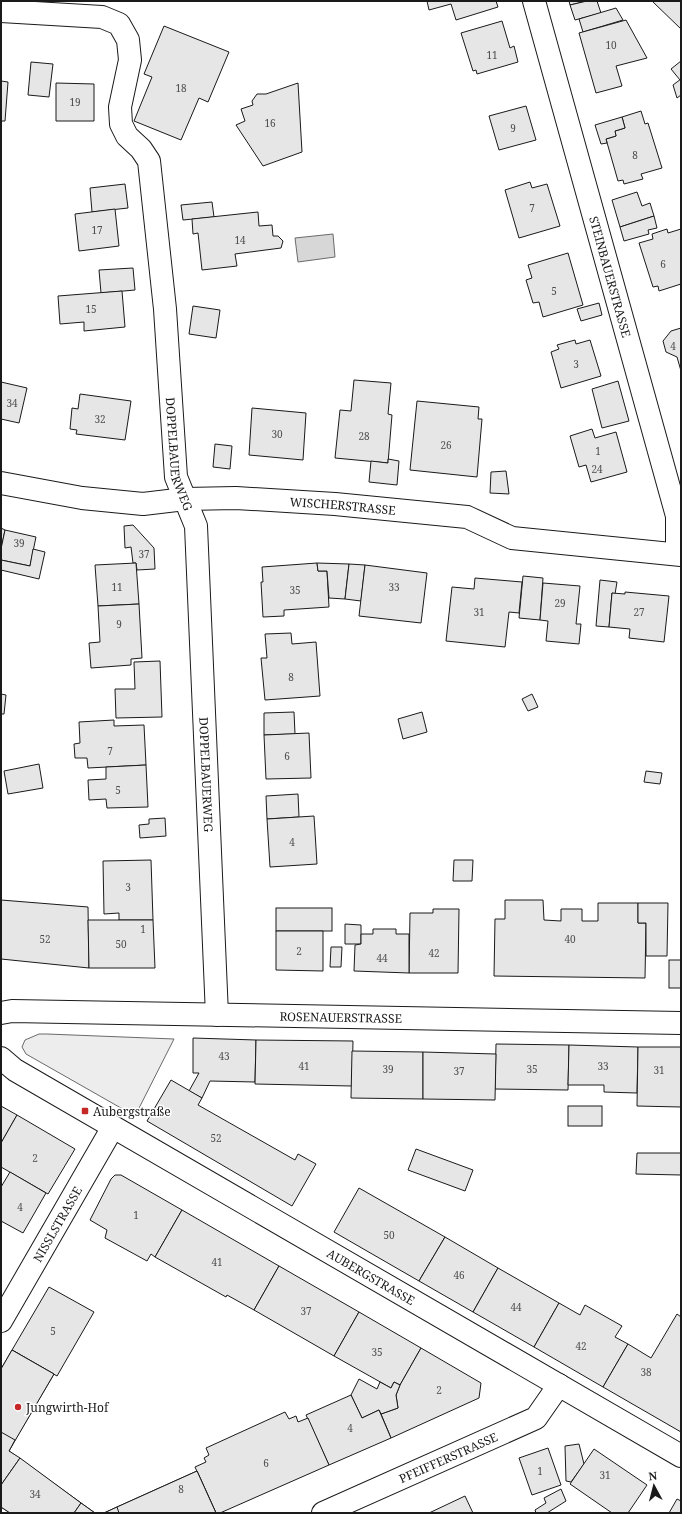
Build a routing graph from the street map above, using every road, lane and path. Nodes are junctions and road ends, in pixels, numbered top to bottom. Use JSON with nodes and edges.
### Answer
{"nodes":[{"id":1,"x":534,"y":1,"type":"edge"},
{"id":2,"x":1,"y":11,"type":"edge"},
{"id":3,"x":1,"y":483,"type":"edge"},
{"id":4,"x":184,"y":499,"type":"junction"},
{"id":5,"x":679,"y":554,"type":"edge"},
{"id":6,"x":1,"y":1013,"type":"edge"},
{"id":7,"x":217,"y":1015,"type":"junction"},
{"id":8,"x":681,"y":1023,"type":"edge"},
{"id":9,"x":1,"y":1058,"type":"edge"},
{"id":10,"x":113,"y":1127,"type":"junction"},
{"id":11,"x":1,"y":1321,"type":"edge"},
{"id":12,"x":559,"y":1385,"type":"junction"},
{"id":13,"x":681,"y":1456,"type":"edge"},
{"id":14,"x":323,"y":1513,"type":"edge"}],
"edges":[{"from":1,"to":5,"type":"street","name":"STEINBAUERSTRASSE"},
{"from":2,"to":4,"type":"street","name":"DOPPELBAUERWEG"},
{"from":3,"to":4,"type":"street","name":"WISCHERSTRASSE"},
{"from":4,"to":5,"type":"street","name":"WISCHERSTRASSE"},
{"from":4,"to":7,"type":"street","name":"DOPPELBAUERWEG"},
{"from":6,"to":7,"type":"street","name":"ROSENAUERSTRASSE"},
{"from":7,"to":8,"type":"street","name":"ROSENAUERSTRASSE"},
{"from":9,"to":10,"type":"street","name":"AUBERGSTRASSE"},
{"from":10,"to":11,"type":"street","name":"NISSLSTRASSE"},
{"from":10,"to":12,"type":"street","name":"AUBERGSTRASSE"},
{"from":12,"to":13,"type":"street","name":"AUBERGSTRASSE"},
{"from":12,"to":14,"type":"street","name":"PFEIFFERSTRASSE"}]}
